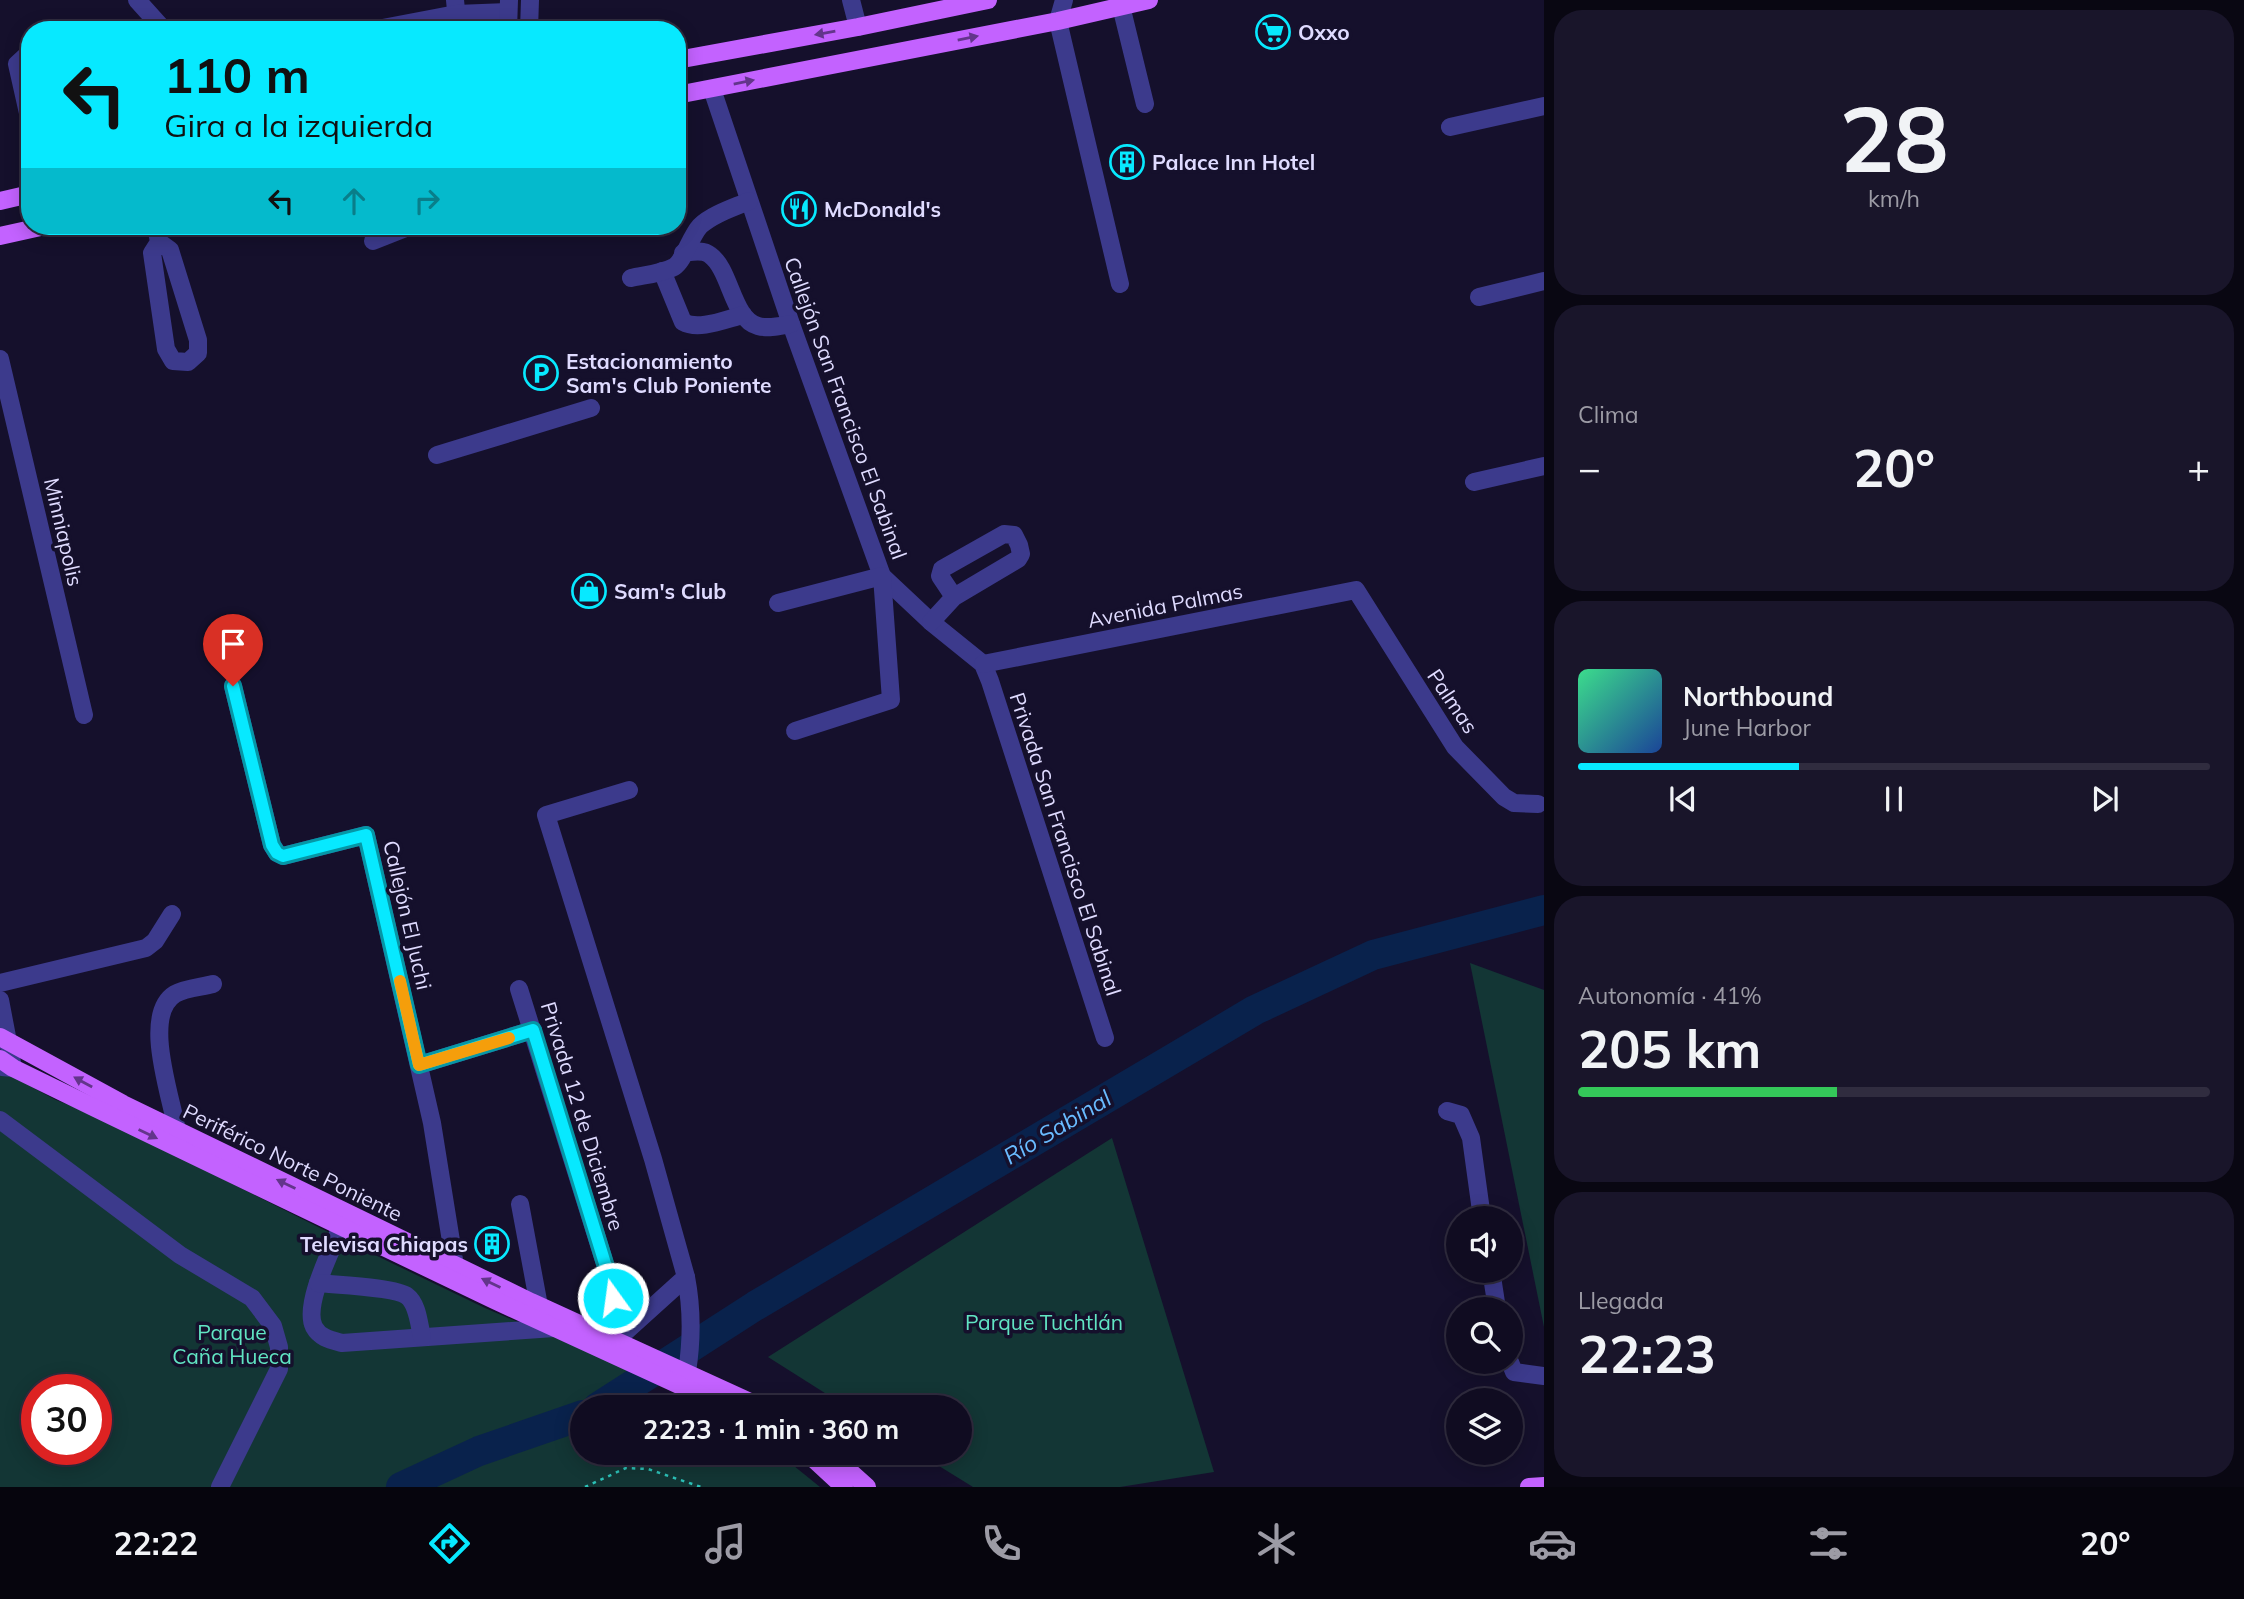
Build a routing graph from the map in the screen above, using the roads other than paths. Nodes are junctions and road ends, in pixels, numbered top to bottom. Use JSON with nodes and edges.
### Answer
{"nodes":[{"id":1,"x":136,"y":0,"type":"edge"},
{"id":2,"x":530,"y":0,"type":"edge"},
{"id":3,"x":851,"y":0,"type":"edge"},
{"id":4,"x":988,"y":0,"type":"edge"},
{"id":5,"x":1063,"y":0,"type":"edge"},
{"id":6,"x":1149,"y":0,"type":"edge"},
{"id":7,"x":1121,"y":6,"type":"junction"},
{"id":8,"x":914,"y":8,"type":"edge"},
{"id":9,"x":508,"y":14,"type":"edge"},
{"id":10,"x":457,"y":15,"type":"edge"},
{"id":11,"x":1058,"y":20,"type":"junction"},
{"id":12,"x":156,"y":21,"type":"edge"},
{"id":13,"x":423,"y":21,"type":"edge"},
{"id":14,"x":530,"y":21,"type":"edge"},
{"id":15,"x":858,"y":27,"type":"junction"},
{"id":16,"x":686,"y":58,"type":"edge"},
{"id":17,"x":21,"y":60,"type":"edge"},
{"id":18,"x":21,"y":82,"type":"edge"},
{"id":19,"x":712,"y":89,"type":"junction"},
{"id":20,"x":686,"y":93,"type":"edge"},
{"id":21,"x":1145,"y":104,"type":"dead end"},
{"id":22,"x":1544,"y":106,"type":"edge"},
{"id":23,"x":1450,"y":127,"type":"dead end"},
{"id":24,"x":21,"y":196,"type":"edge"},
{"id":25,"x":0,"y":201,"type":"edge"},
{"id":26,"x":749,"y":201,"type":"junction"},
{"id":27,"x":21,"y":231,"type":"edge"},
{"id":28,"x":158,"y":235,"type":"edge"},
{"id":29,"x":159,"y":235,"type":"edge"},
{"id":30,"x":388,"y":235,"type":"edge"},
{"id":31,"x":0,"y":236,"type":"edge"},
{"id":32,"x":373,"y":241,"type":"dead end"},
{"id":33,"x":683,"y":253,"type":"junction"},
{"id":34,"x":662,"y":271,"type":"junction"},
{"id":35,"x":631,"y":278,"type":"dead end"},
{"id":36,"x":1544,"y":281,"type":"edge"},
{"id":37,"x":1119,"y":284,"type":"dead end"},
{"id":38,"x":1479,"y":297,"type":"dead end"},
{"id":39,"x":743,"y":315,"type":"junction"},
{"id":40,"x":791,"y":324,"type":"junction"},
{"id":41,"x":0,"y":359,"type":"edge"},
{"id":42,"x":591,"y":408,"type":"dead end"},
{"id":43,"x":437,"y":455,"type":"dead end"},
{"id":44,"x":1544,"y":466,"type":"edge"},
{"id":45,"x":1474,"y":482,"type":"dead end"},
{"id":46,"x":882,"y":576,"type":"junction"},
{"id":47,"x":1356,"y":590,"type":"joint"},
{"id":48,"x":954,"y":597,"type":"dead end"},
{"id":49,"x":778,"y":603,"type":"dead end"},
{"id":50,"x":931,"y":621,"type":"junction"},
{"id":51,"x":983,"y":664,"type":"junction"},
{"id":52,"x":233,"y":686,"type":"dead end"},
{"id":53,"x":85,"y":715,"type":"dead end"},
{"id":54,"x":795,"y":731,"type":"dead end"},
{"id":55,"x":629,"y":790,"type":"dead end"},
{"id":56,"x":1538,"y":804,"type":"dead end"},
{"id":57,"x":172,"y":914,"type":"dead end"},
{"id":58,"x":0,"y":983,"type":"edge"},
{"id":59,"x":213,"y":984,"type":"dead end"},
{"id":60,"x":519,"y":989,"type":"dead end"},
{"id":61,"x":0,"y":1000,"type":"edge"},
{"id":62,"x":533,"y":1030,"type":"junction"},
{"id":63,"x":1105,"y":1038,"type":"dead end"},
{"id":64,"x":5,"y":1055,"type":"edge"},
{"id":65,"x":419,"y":1065,"type":"junction"},
{"id":66,"x":1447,"y":1111,"type":"dead end"},
{"id":67,"x":0,"y":1121,"type":"edge"},
{"id":68,"x":177,"y":1131,"type":"junction"},
{"id":69,"x":520,"y":1204,"type":"dead end"},
{"id":70,"x":1480,"y":1206,"type":"edge"},
{"id":71,"x":341,"y":1227,"type":"junction"},
{"id":72,"x":455,"y":1266,"type":"junction"},
{"id":73,"x":686,"y":1277,"type":"junction"},
{"id":74,"x":318,"y":1283,"type":"junction"},
{"id":75,"x":539,"y":1306,"type":"junction"},
{"id":76,"x":554,"y":1328,"type":"junction"},
{"id":77,"x":422,"y":1338,"type":"junction"},
{"id":78,"x":610,"y":1340,"type":"junction"},
{"id":79,"x":638,"y":1360,"type":"junction"},
{"id":80,"x":681,"y":1369,"type":"junction"},
{"id":81,"x":1523,"y":1373,"type":"edge"},
{"id":82,"x":1544,"y":1376,"type":"edge"},
{"id":83,"x":712,"y":1395,"type":"edge"},
{"id":84,"x":736,"y":1395,"type":"edge"},
{"id":85,"x":820,"y":1465,"type":"edge"},
{"id":86,"x":842,"y":1465,"type":"edge"},
{"id":87,"x":1544,"y":1486,"type":"edge"},
{"id":88,"x":220,"y":1487,"type":"edge"},
{"id":89,"x":844,"y":1487,"type":"edge"},
{"id":90,"x":867,"y":1487,"type":"edge"},
{"id":91,"x":1529,"y":1487,"type":"edge"}],
"edges":[{"from":1,"to":12,"type":"street"},
{"from":2,"to":14,"type":"street"},
{"from":3,"to":15,"type":"street"},
{"from":4,"to":8,"type":"main road"},
{"from":5,"to":11,"type":"street"},
{"from":6,"to":7,"type":"main road"},
{"from":7,"to":11,"type":"main road"},
{"from":7,"to":21,"type":"street"},
{"from":8,"to":15,"type":"main road"},
{"from":9,"to":10,"type":"street"},
{"from":10,"to":13,"type":"street"},
{"from":19,"to":11,"type":"main road","one_way":true},
{"from":11,"to":37,"type":"street"},
{"from":15,"to":16,"type":"main road","one_way":true},
{"from":17,"to":18,"type":"street"},
{"from":19,"to":20,"type":"main road"},
{"from":19,"to":26,"type":"street","name":"Callejón San Francisco El Sabinal"},
{"from":22,"to":23,"type":"street"},
{"from":24,"to":25,"type":"main road"},
{"from":26,"to":33,"type":"street"},
{"from":26,"to":40,"type":"street","name":"Callejón San Francisco El Sabinal"},
{"from":27,"to":31,"type":"main road"},
{"from":28,"to":29,"type":"street"},
{"from":30,"to":32,"type":"street"},
{"from":33,"to":34,"type":"street"},
{"from":33,"to":39,"type":"street"},
{"from":34,"to":35,"type":"street"},
{"from":34,"to":39,"type":"street"},
{"from":36,"to":38,"type":"street"},
{"from":39,"to":40,"type":"street"},
{"from":40,"to":46,"type":"street","name":"Callejón San Francisco El Sabinal"},
{"from":41,"to":53,"type":"street","name":"Minniapolis"},
{"from":42,"to":43,"type":"street"},
{"from":44,"to":45,"type":"street"},
{"from":46,"to":49,"type":"street"},
{"from":46,"to":50,"type":"street","name":"Callejón San Francisco El Sabinal"},
{"from":46,"to":54,"type":"street"},
{"from":47,"to":51,"type":"street","name":"Avenida Palmas"},
{"from":47,"to":56,"type":"street","name":"Palmas"},
{"from":48,"to":50,"type":"street"},
{"from":50,"to":51,"type":"street","name":"Callejón San Francisco El Sabinal"},
{"from":51,"to":63,"type":"street","name":"Privada San Francisco El Sabinal"},
{"from":52,"to":65,"type":"street","name":"Callejón El Juchi"},
{"from":55,"to":73,"type":"street"},
{"from":57,"to":58,"type":"street"},
{"from":59,"to":68,"type":"street"},
{"from":60,"to":62,"type":"street","name":"Privada 12 de Diciembre"},
{"from":61,"to":64,"type":"street"},
{"from":62,"to":65,"type":"street"},
{"from":62,"to":78,"type":"street","name":"Privada 12 de Diciembre"},
{"from":68,"to":64,"type":"main road","name":"Periférico Norte Poniente","one_way":true},
{"from":64,"to":71,"type":"main road","name":"Periférico Norte Poniente","one_way":true},
{"from":65,"to":72,"type":"street","name":"Callejón El Juchi"},
{"from":66,"to":70,"type":"street"},
{"from":67,"to":88,"type":"street"},
{"from":72,"to":68,"type":"main road","name":"Periférico Norte Poniente","one_way":true},
{"from":69,"to":75,"type":"street"},
{"from":71,"to":74,"type":"street"},
{"from":71,"to":76,"type":"main road","name":"Periférico Norte Poniente"},
{"from":75,"to":72,"type":"main road","name":"Periférico Norte Poniente","one_way":true},
{"from":73,"to":78,"type":"street"},
{"from":73,"to":80,"type":"street"},
{"from":74,"to":77,"type":"street"},
{"from":74,"to":77,"type":"street"},
{"from":75,"to":78,"type":"main road","name":"Periférico Norte Poniente"},
{"from":76,"to":77,"type":"street"},
{"from":76,"to":79,"type":"main road","name":"Periférico Norte Poniente"},
{"from":78,"to":79,"type":"main road","name":"Periférico Norte Poniente"},
{"from":79,"to":80,"type":"main road","name":"Periférico Norte Poniente"},
{"from":80,"to":83,"type":"main road","name":"Periférico Norte Poniente"},
{"from":80,"to":84,"type":"main road","name":"Periférico Norte Poniente"},
{"from":81,"to":82,"type":"street"},
{"from":85,"to":89,"type":"main road"},
{"from":86,"to":90,"type":"main road"},
{"from":87,"to":91,"type":"main road"}]}
